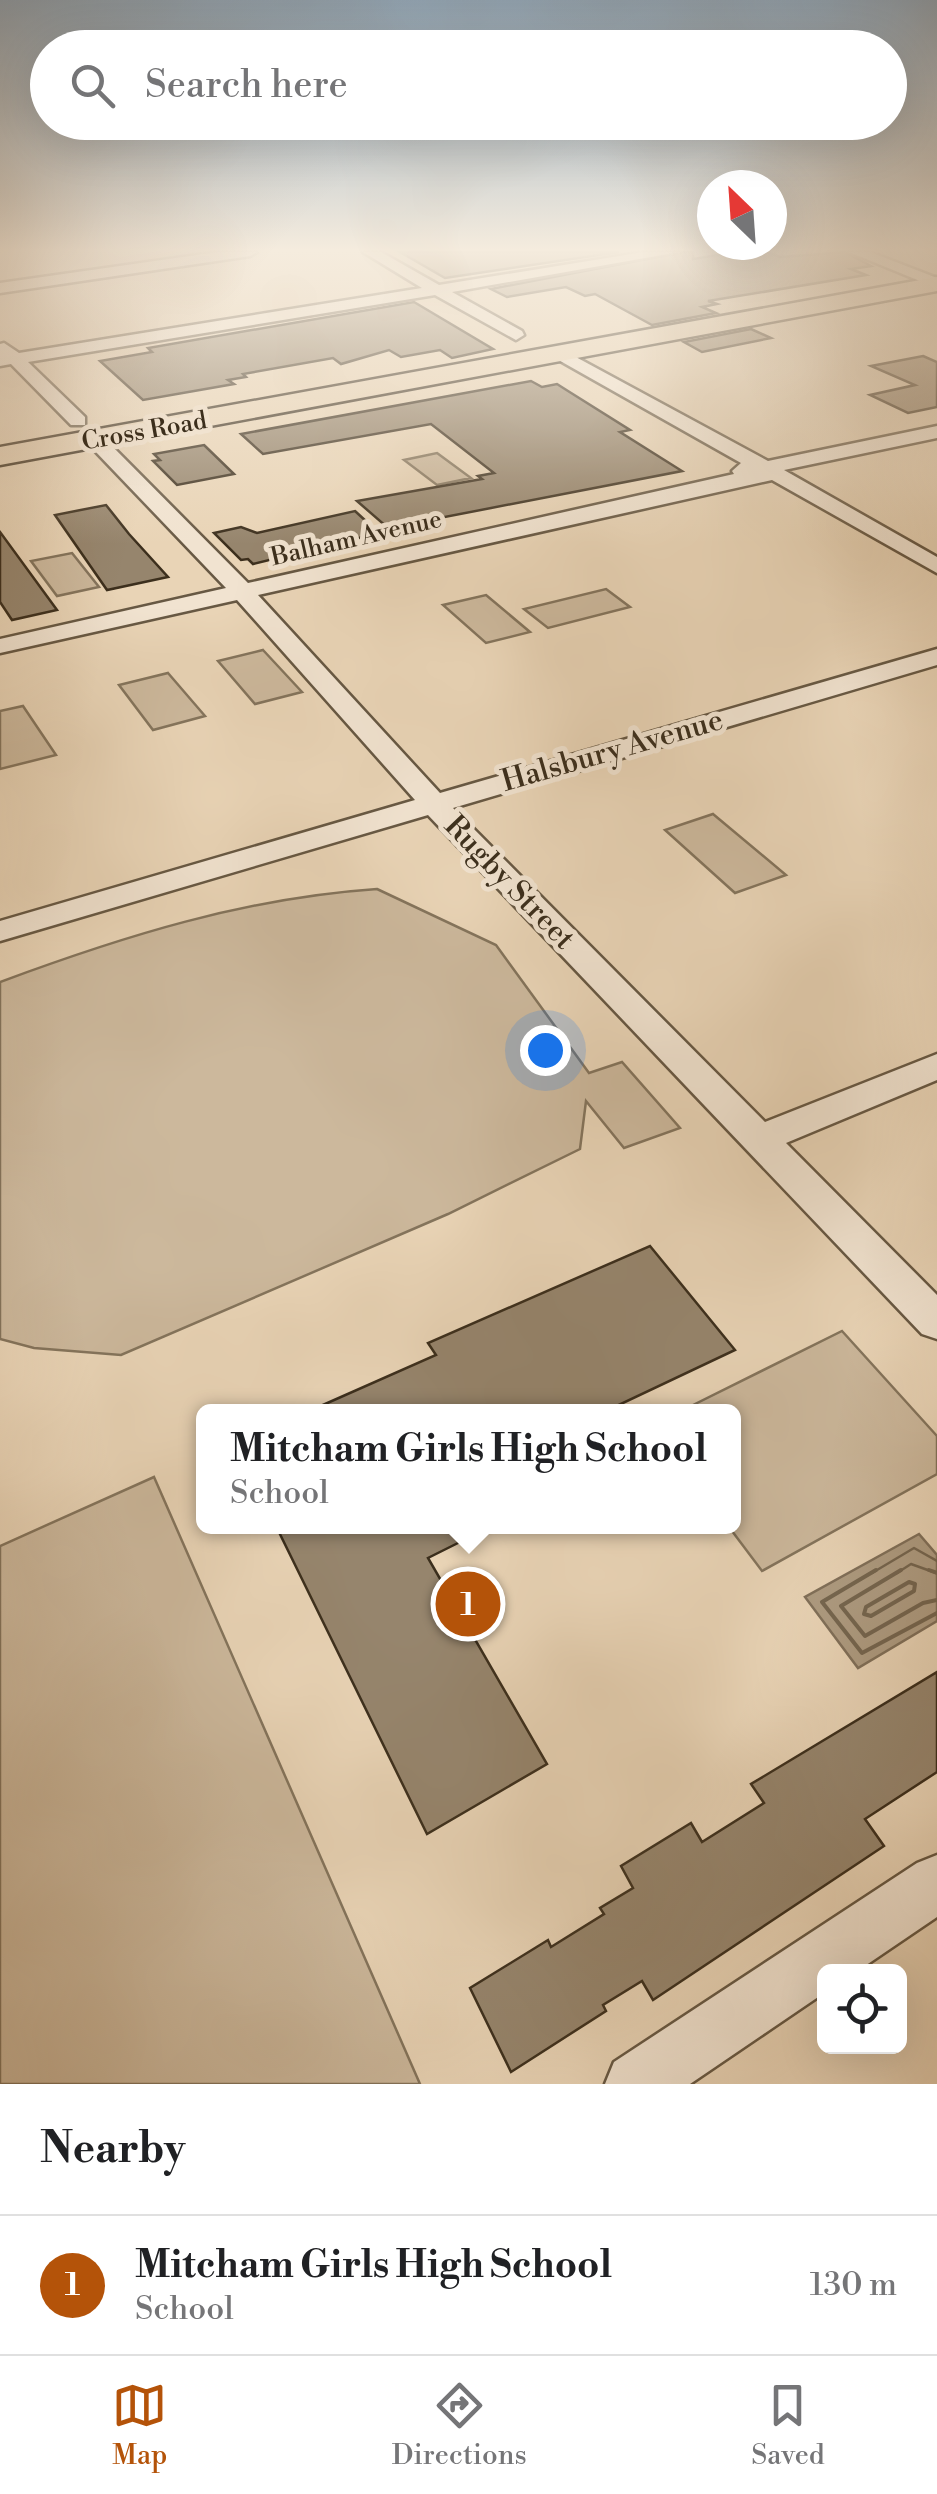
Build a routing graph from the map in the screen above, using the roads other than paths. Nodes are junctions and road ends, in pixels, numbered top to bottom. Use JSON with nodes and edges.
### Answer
{"nodes":[{"id":1,"x":73,"y":349,"type":"edge"},
{"id":2,"x":570,"y":349,"type":"edge"},
{"id":3,"x":550,"y":353,"type":"junction"},
{"id":4,"x":7,"y":360,"type":"edge"},
{"id":5,"x":83,"y":430,"type":"junction"},
{"id":6,"x":937,"y":432,"type":"edge"},
{"id":7,"x":0,"y":447,"type":"edge"},
{"id":8,"x":0,"y":456,"type":"edge"},
{"id":9,"x":759,"y":472,"type":"junction"},
{"id":10,"x":933,"y":570,"type":"edge"},
{"id":11,"x":244,"y":592,"type":"junction"},
{"id":12,"x":0,"y":646,"type":"edge"},
{"id":13,"x":937,"y":657,"type":"edge"},
{"id":14,"x":432,"y":802,"type":"junction"},
{"id":15,"x":0,"y":931,"type":"edge"},
{"id":16,"x":937,"y":1066,"type":"edge"},
{"id":17,"x":759,"y":1139,"type":"junction"},
{"id":18,"x":937,"y":1322,"type":"edge"},
{"id":19,"x":937,"y":1883,"type":"edge"},
{"id":20,"x":636,"y":2084,"type":"edge"}],
"edges":[{"from":1,"to":4,"type":"street"},
{"from":2,"to":3,"type":"highway","name":"Cross Road"},
{"from":3,"to":5,"type":"highway","name":"Cross Road"},
{"from":3,"to":7,"type":"highway","name":"Cross Road"},
{"from":3,"to":9,"type":"street"},
{"from":4,"to":5,"type":"street","name":"Rugby Street"},
{"from":5,"to":8,"type":"highway","name":"Cross Road"},
{"from":5,"to":11,"type":"street","name":"Rugby Street"},
{"from":6,"to":9,"type":"street","name":"Balham Avenue"},
{"from":9,"to":10,"type":"street"},
{"from":9,"to":11,"type":"street","name":"Balham Avenue"},
{"from":11,"to":12,"type":"street","name":"Balham Avenue"},
{"from":11,"to":14,"type":"street","name":"Rugby Street"},
{"from":13,"to":14,"type":"street","name":"Halsbury Avenue"},
{"from":14,"to":15,"type":"street","name":"Halsbury Avenue"},
{"from":14,"to":17,"type":"street","name":"Rugby Street"},
{"from":16,"to":17,"type":"street"},
{"from":17,"to":18,"type":"street","name":"Rugby Street"},
{"from":19,"to":20,"type":"street"}]}
